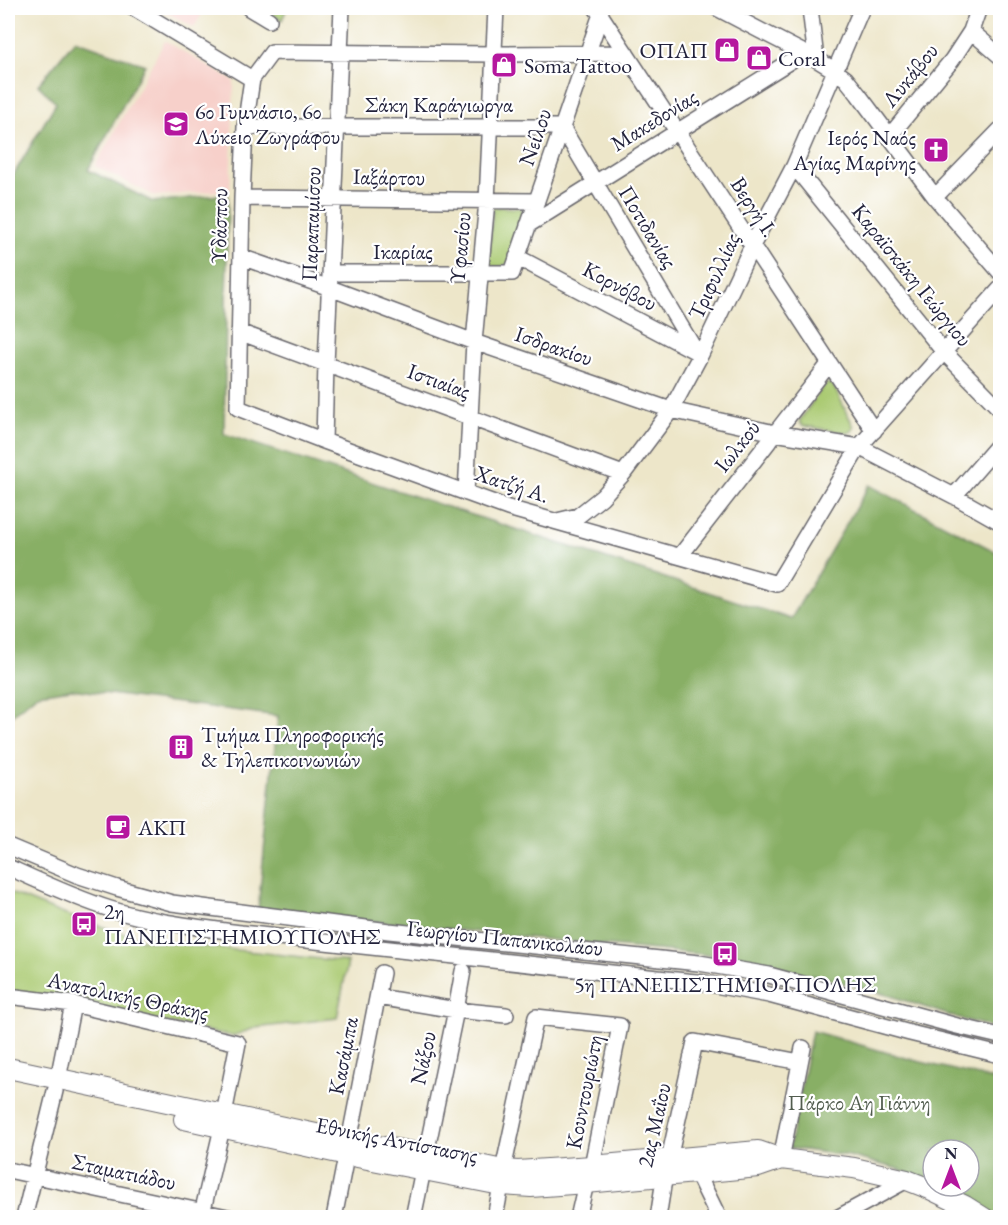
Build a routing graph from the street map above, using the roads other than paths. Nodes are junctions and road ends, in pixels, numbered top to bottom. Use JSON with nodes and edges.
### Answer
{"nodes":[{"id":1,"x":135,"y":8,"type":"edge"},
{"id":2,"x":249,"y":8,"type":"edge"},
{"id":3,"x":342,"y":8,"type":"edge"},
{"id":4,"x":496,"y":8,"type":"edge"},
{"id":5,"x":717,"y":8,"type":"edge"},
{"id":6,"x":810,"y":8,"type":"edge"},
{"id":7,"x":862,"y":8,"type":"edge"},
{"id":8,"x":978,"y":8,"type":"edge"},
{"id":9,"x":598,"y":11,"type":"edge"},
{"id":10,"x":156,"y":13,"type":"edge"},
{"id":11,"x":269,"y":20,"type":"dead end"},
{"id":12,"x":970,"y":31,"type":"junction"},
{"id":13,"x":340,"y":52,"type":"junction"},
{"id":14,"x":587,"y":53,"type":"junction"},
{"id":15,"x":626,"y":53,"type":"junction"},
{"id":16,"x":494,"y":54,"type":"junction"},
{"id":17,"x":809,"y":56,"type":"junction"},
{"id":18,"x":1000,"y":56,"type":"edge"},
{"id":19,"x":834,"y":70,"type":"junction"},
{"id":20,"x":252,"y":79,"type":"junction"},
{"id":21,"x":337,"y":126,"type":"junction"},
{"id":22,"x":245,"y":127,"type":"junction"},
{"id":23,"x":491,"y":127,"type":"junction"},
{"id":24,"x":562,"y":127,"type":"junction"},
{"id":25,"x":1000,"y":130,"type":"edge"},
{"id":26,"x":677,"y":132,"type":"junction"},
{"id":27,"x":889,"y":137,"type":"junction"},
{"id":28,"x":794,"y":166,"type":"junction"},
{"id":29,"x":595,"y":183,"type":"junction"},
{"id":30,"x":935,"y":197,"type":"junction"},
{"id":31,"x":242,"y":198,"type":"junction"},
{"id":32,"x":334,"y":199,"type":"junction"},
{"id":33,"x":487,"y":201,"type":"junction"},
{"id":34,"x":537,"y":201,"type":"junction"},
{"id":35,"x":528,"y":225,"type":"junction"},
{"id":36,"x":752,"y":246,"type":"junction"},
{"id":37,"x":241,"y":257,"type":"junction"},
{"id":38,"x":518,"y":257,"type":"junction"},
{"id":39,"x":1000,"y":272,"type":"edge"},
{"id":40,"x":480,"y":273,"type":"junction"},
{"id":41,"x":512,"y":273,"type":"joint"},
{"id":42,"x":331,"y":280,"type":"junction"},
{"id":43,"x":1000,"y":289,"type":"edge"},
{"id":44,"x":239,"y":332,"type":"junction"},
{"id":45,"x":474,"y":342,"type":"junction"},
{"id":46,"x":698,"y":352,"type":"junction"},
{"id":47,"x":944,"y":352,"type":"junction"},
{"id":48,"x":326,"y":364,"type":"junction"},
{"id":49,"x":829,"y":364,"type":"junction"},
{"id":50,"x":238,"y":408,"type":"joint"},
{"id":51,"x":1000,"y":409,"type":"edge"},
{"id":52,"x":671,"y":410,"type":"junction"},
{"id":53,"x":469,"y":416,"type":"junction"},
{"id":54,"x":873,"y":431,"type":"junction"},
{"id":55,"x":776,"y":433,"type":"junction"},
{"id":56,"x":324,"y":441,"type":"junction"},
{"id":57,"x":1000,"y":443,"type":"edge"},
{"id":58,"x":859,"y":447,"type":"junction"},
{"id":59,"x":623,"y":474,"type":"junction"},
{"id":60,"x":466,"y":493,"type":"junction"},
{"id":61,"x":954,"y":496,"type":"junction"},
{"id":62,"x":554,"y":522,"type":"junction"},
{"id":63,"x":1000,"y":522,"type":"edge"},
{"id":64,"x":680,"y":556,"type":"junction"},
{"id":65,"x":8,"y":846,"type":"edge"},
{"id":66,"x":8,"y":867,"type":"edge"},
{"id":67,"x":463,"y":970,"type":"dead end"},
{"id":68,"x":382,"y":973,"type":"dead end"},
{"id":69,"x":8,"y":996,"type":"edge"},
{"id":70,"x":378,"y":997,"type":"junction"},
{"id":71,"x":73,"y":1004,"type":"junction"},
{"id":72,"x":456,"y":1010,"type":"junction"},
{"id":73,"x":506,"y":1015,"type":"dead end"},
{"id":74,"x":1000,"y":1036,"type":"edge"},
{"id":75,"x":1000,"y":1055,"type":"edge"},
{"id":76,"x":8,"y":1068,"type":"edge"},
{"id":77,"x":8,"y":1081,"type":"edge"},
{"id":78,"x":57,"y":1085,"type":"junction"},
{"id":79,"x":223,"y":1121,"type":"junction"},
{"id":80,"x":348,"y":1148,"type":"junction"},
{"id":81,"x":781,"y":1159,"type":"junction"},
{"id":82,"x":424,"y":1162,"type":"junction"},
{"id":83,"x":668,"y":1167,"type":"junction"},
{"id":84,"x":8,"y":1170,"type":"edge"},
{"id":85,"x":697,"y":1173,"type":"junction"},
{"id":86,"x":589,"y":1175,"type":"junction"},
{"id":87,"x":35,"y":1176,"type":"junction"},
{"id":88,"x":502,"y":1178,"type":"junction"},
{"id":89,"x":907,"y":1180,"type":"junction"},
{"id":90,"x":965,"y":1212,"type":"edge"},
{"id":91,"x":202,"y":1215,"type":"edge"},
{"id":92,"x":24,"y":1218,"type":"edge"},
{"id":93,"x":232,"y":1218,"type":"edge"},
{"id":94,"x":334,"y":1218,"type":"edge"},
{"id":95,"x":413,"y":1218,"type":"edge"},
{"id":96,"x":495,"y":1218,"type":"edge"},
{"id":97,"x":578,"y":1218,"type":"edge"},
{"id":98,"x":658,"y":1218,"type":"edge"},
{"id":99,"x":719,"y":1218,"type":"edge"},
{"id":100,"x":837,"y":1218,"type":"edge"},
{"id":101,"x":984,"y":1218,"type":"edge"}],
"edges":[{"from":1,"to":10,"type":"street"},
{"from":2,"to":11,"type":"street"},
{"from":3,"to":13,"type":"street","name":"Παραπαμίσου"},
{"from":4,"to":16,"type":"street","name":"Υφασίου"},
{"from":5,"to":17,"type":"street"},
{"from":6,"to":17,"type":"street"},
{"from":7,"to":19,"type":"street","name":"Τριφυλλίας"},
{"from":8,"to":12,"type":"street","name":"Λυκάβου"},
{"from":9,"to":14,"type":"street","name":"Νείλου"},
{"from":9,"to":15,"type":"street","name":"Βεργή Ι."},
{"from":10,"to":20,"type":"street"},
{"from":12,"to":18,"type":"street"},
{"from":12,"to":27,"type":"street","name":"Λυκάβου"},
{"from":13,"to":16,"type":"street"},
{"from":13,"to":20,"type":"street","name":"Υδάσπου"},
{"from":13,"to":21,"type":"street","name":"Παραπαμίσου"},
{"from":14,"to":15,"type":"street"},
{"from":14,"to":16,"type":"street"},
{"from":14,"to":24,"type":"street","name":"Νείλου"},
{"from":15,"to":26,"type":"street","name":"Βεργή Ι."},
{"from":16,"to":23,"type":"street","name":"Υφασίου"},
{"from":17,"to":19,"type":"street"},
{"from":17,"to":26,"type":"street","name":"Μακεδονίας"},
{"from":19,"to":27,"type":"street"},
{"from":19,"to":28,"type":"street","name":"Τριφυλλίας"},
{"from":20,"to":22,"type":"street","name":"Υδάσπου"},
{"from":21,"to":22,"type":"street","name":"Σάκη Καράγιωργα"},
{"from":21,"to":23,"type":"street","name":"Σάκη Καράγιωργα"},
{"from":21,"to":32,"type":"street","name":"Παραπαμίσου"},
{"from":22,"to":31,"type":"street","name":"Υδάσπου"},
{"from":23,"to":24,"type":"street","name":"Σάκη Καράγιωργα"},
{"from":23,"to":33,"type":"street","name":"Υφασίου"},
{"from":24,"to":29,"type":"street","name":"Ποτιδανίας"},
{"from":24,"to":34,"type":"street","name":"Νείλου"},
{"from":25,"to":30,"type":"street"},
{"from":26,"to":29,"type":"street","name":"Μακεδονίας"},
{"from":26,"to":36,"type":"street","name":"Βεργή Ι."},
{"from":27,"to":30,"type":"street"},
{"from":28,"to":36,"type":"street","name":"Τριφυλλίας"},
{"from":28,"to":47,"type":"street","name":"Καραϊσκάκη Γεώργιου"},
{"from":29,"to":35,"type":"street","name":"Μακεδονίας"},
{"from":29,"to":46,"type":"street","name":"Ποτιδανίας"},
{"from":30,"to":39,"type":"street"},
{"from":31,"to":32,"type":"street","name":"Ιαξάρτου"},
{"from":31,"to":37,"type":"street","name":"Υδάσπου"},
{"from":32,"to":33,"type":"street","name":"Ιαξάρτου"},
{"from":32,"to":42,"type":"street","name":"Παραπαμίσου"},
{"from":33,"to":34,"type":"street","name":"Ιαξάρτου"},
{"from":33,"to":40,"type":"street","name":"Υφασίου"},
{"from":34,"to":35,"type":"street","name":"Νείλου"},
{"from":35,"to":38,"type":"street","name":"Νείλου"},
{"from":36,"to":46,"type":"street","name":"Τριφυλλίας"},
{"from":36,"to":49,"type":"street","name":"Βεργή Ι."},
{"from":37,"to":42,"type":"street","name":"Ισδρακίου"},
{"from":37,"to":44,"type":"street","name":"Υδάσπου"},
{"from":38,"to":41,"type":"street","name":"Νείλου"},
{"from":38,"to":46,"type":"street","name":"Κορνόβου"},
{"from":40,"to":41,"type":"street","name":"Ικαρίας"},
{"from":40,"to":42,"type":"street","name":"Ικαρίας"},
{"from":40,"to":45,"type":"street","name":"Υφασίου"},
{"from":42,"to":45,"type":"street","name":"Ισδρακίου"},
{"from":42,"to":48,"type":"street","name":"Παραπαμίσου"},
{"from":43,"to":47,"type":"street"},
{"from":44,"to":48,"type":"street","name":"Ιστιαίας"},
{"from":44,"to":50,"type":"street","name":"Υδάσπου"},
{"from":45,"to":52,"type":"street","name":"Ισδρακίου"},
{"from":45,"to":53,"type":"street","name":"Υφασίου"},
{"from":46,"to":52,"type":"street","name":"Τριφυλλίας"},
{"from":47,"to":51,"type":"street","name":"Καραϊσκάκη Γεώργιου"},
{"from":47,"to":54,"type":"street"},
{"from":48,"to":53,"type":"street","name":"Ιστιαίας"},
{"from":48,"to":56,"type":"street","name":"Παραπαμίσου"},
{"from":49,"to":54,"type":"street","name":"Βεργή Ι."},
{"from":49,"to":55,"type":"street","name":"Ιωλκού"},
{"from":50,"to":56,"type":"street","name":"Χατζή Α."},
{"from":52,"to":55,"type":"street","name":"Ισδρακίου"},
{"from":52,"to":59,"type":"street","name":"Τριφυλλίας"},
{"from":53,"to":59,"type":"street","name":"Ιστιαίας"},
{"from":53,"to":60,"type":"street","name":"Υφασίου"},
{"from":54,"to":58,"type":"street"},
{"from":55,"to":58,"type":"street","name":"Ισδρακίου"},
{"from":55,"to":64,"type":"street","name":"Ιωλκού"},
{"from":56,"to":60,"type":"street","name":"Χατζή Α."},
{"from":57,"to":61,"type":"street"},
{"from":58,"to":61,"type":"street","name":"Ισδρακίου"},
{"from":58,"to":64,"type":"street","name":"Χατζή Α."},
{"from":59,"to":62,"type":"street","name":"Τριφυλλίας"},
{"from":60,"to":62,"type":"street","name":"Χατζή Α."},
{"from":61,"to":63,"type":"street","name":"Ισδρακίου"},
{"from":62,"to":64,"type":"street","name":"Χατζή Α."},
{"from":65,"to":74,"type":"street","name":"Γεωργίου Παπανικολάου"},
{"from":66,"to":75,"type":"street","name":"Γεωργίου Παπανικολάου"},
{"from":67,"to":72,"type":"street","name":"Νάξου"},
{"from":68,"to":70,"type":"street","name":"Κασάμπα"},
{"from":69,"to":71,"type":"street","name":"Ανατολικής Θράκης"},
{"from":70,"to":72,"type":"street"},
{"from":70,"to":80,"type":"street","name":"Κασάμπα"},
{"from":71,"to":78,"type":"street"},
{"from":71,"to":79,"type":"street","name":"Ανατολικής Θράκης"},
{"from":72,"to":73,"type":"street"},
{"from":72,"to":82,"type":"street","name":"Νάξου"},
{"from":76,"to":78,"type":"main road","name":"Εθνικής Αντίστασης"},
{"from":77,"to":78,"type":"main road","name":"Εθνικής Αντίστασης"},
{"from":78,"to":79,"type":"main road","name":"Εθνικής Αντίστασης"},
{"from":78,"to":87,"type":"street"},
{"from":79,"to":80,"type":"main road","name":"Εθνικής Αντίστασης"},
{"from":79,"to":91,"type":"street"},
{"from":80,"to":82,"type":"main road","name":"Εθνικής Αντίστασης"},
{"from":80,"to":94,"type":"street","name":"Κασάμπα"},
{"from":81,"to":83,"type":"main road","name":"Εθνικής Αντίστασης"},
{"from":81,"to":83,"type":"street","name":"2ας Μαΐου"},
{"from":81,"to":85,"type":"main road","name":"Εθνικής Αντίστασης"},
{"from":81,"to":89,"type":"main road","name":"Εθνικής Αντίστασης"},
{"from":82,"to":88,"type":"main road","name":"Εθνικής Αντίστασης"},
{"from":82,"to":95,"type":"street","name":"Νάξου"},
{"from":83,"to":85,"type":"main road","name":"Εθνικής Αντίστασης"},
{"from":83,"to":86,"type":"main road","name":"Εθνικής Αντίστασης"},
{"from":83,"to":98,"type":"street","name":"2ας Μαΐου"},
{"from":84,"to":87,"type":"street","name":"Σταματιάδου"},
{"from":85,"to":99,"type":"street"},
{"from":86,"to":88,"type":"main road","name":"Εθνικής Αντίστασης"},
{"from":86,"to":88,"type":"street","name":"Κουντουριώτη"},
{"from":86,"to":97,"type":"street","name":"Κουντουριώτη"},
{"from":87,"to":91,"type":"street","name":"Σταματιάδου"},
{"from":87,"to":92,"type":"street"},
{"from":88,"to":96,"type":"street"},
{"from":89,"to":90,"type":"main road","name":"Εθνικής Αντίστασης"},
{"from":89,"to":100,"type":"street"},
{"from":90,"to":101,"type":"main road","name":"Εθνικής Αντίστασης"},
{"from":91,"to":93,"type":"street","name":"Σταματιάδου"}]}
